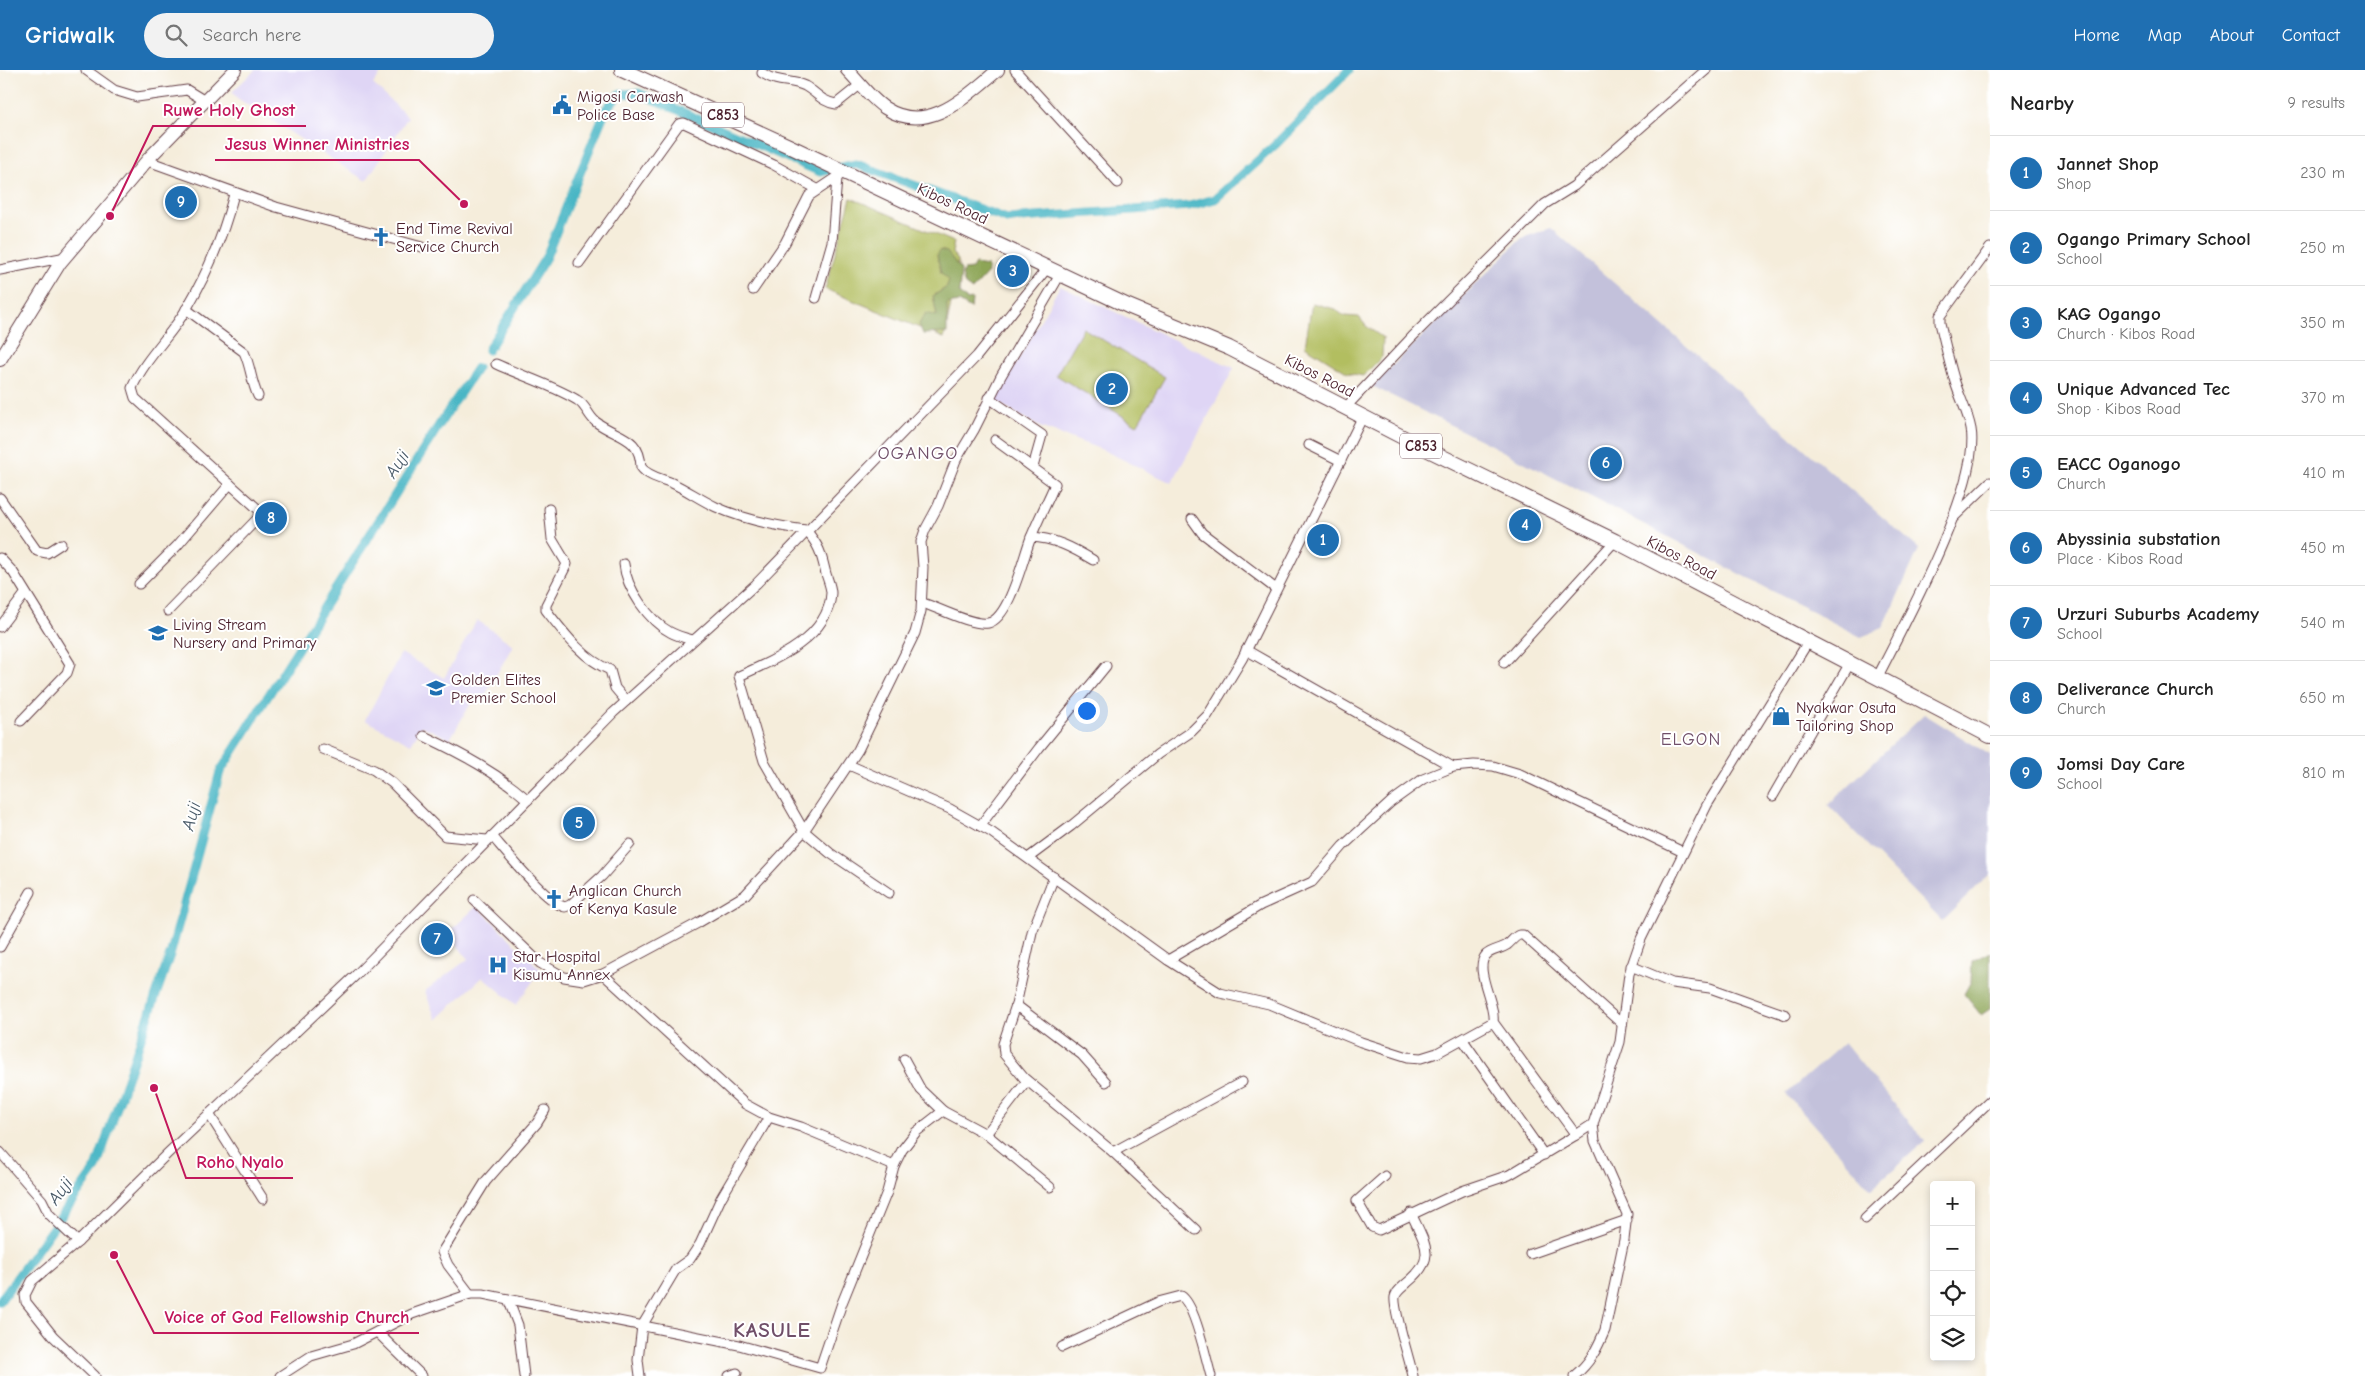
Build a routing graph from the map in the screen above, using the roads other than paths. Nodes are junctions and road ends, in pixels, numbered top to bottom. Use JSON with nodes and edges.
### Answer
{"nodes":[{"id":1,"x":86,"y":70,"type":"edge"},
{"id":2,"x":235,"y":70,"type":"edge"},
{"id":3,"x":622,"y":70,"type":"edge"},
{"id":4,"x":847,"y":70,"type":"edge"},
{"id":5,"x":998,"y":70,"type":"edge"},
{"id":6,"x":1015,"y":70,"type":"edge"},
{"id":7,"x":1706,"y":70,"type":"edge"},
{"id":8,"x":762,"y":72,"type":"dead end"},
{"id":9,"x":861,"y":84,"type":"junction"},
{"id":10,"x":205,"y":101,"type":"junction"},
{"id":11,"x":148,"y":160,"type":"junction"},
{"id":12,"x":842,"y":174,"type":"junction"},
{"id":13,"x":1118,"y":184,"type":"dead end"},
{"id":14,"x":816,"y":190,"type":"junction"},
{"id":15,"x":234,"y":194,"type":"junction"},
{"id":16,"x":422,"y":246,"type":"dead end"},
{"id":17,"x":1990,"y":248,"type":"edge"},
{"id":18,"x":66,"y":257,"type":"junction"},
{"id":19,"x":579,"y":264,"type":"dead end"},
{"id":20,"x":1048,"y":267,"type":"junction"},
{"id":21,"x":0,"y":270,"type":"edge"},
{"id":22,"x":1061,"y":273,"type":"junction"},
{"id":23,"x":753,"y":290,"type":"dead end"},
{"id":24,"x":816,"y":298,"type":"dead end"},
{"id":25,"x":186,"y":309,"type":"junction"},
{"id":26,"x":0,"y":360,"type":"edge"},
{"id":27,"x":496,"y":364,"type":"dead end"},
{"id":28,"x":258,"y":396,"type":"dead end"},
{"id":29,"x":989,"y":398,"type":"junction"},
{"id":30,"x":1346,"y":408,"type":"junction"},
{"id":31,"x":1363,"y":416,"type":"junction"},
{"id":32,"x":995,"y":440,"type":"dead end"},
{"id":33,"x":1309,"y":446,"type":"dead end"},
{"id":34,"x":1341,"y":461,"type":"junction"},
{"id":35,"x":1033,"y":467,"type":"junction"},
{"id":36,"x":1990,"y":482,"type":"edge"},
{"id":37,"x":230,"y":484,"type":"junction"},
{"id":38,"x":1,"y":503,"type":"edge"},
{"id":39,"x":549,"y":509,"type":"dead end"},
{"id":40,"x":1192,"y":519,"type":"dead end"},
{"id":41,"x":1952,"y":519,"type":"junction"},
{"id":42,"x":806,"y":530,"type":"junction"},
{"id":43,"x":1031,"y":537,"type":"junction"},
{"id":44,"x":1615,"y":541,"type":"junction"},
{"id":45,"x":61,"y":544,"type":"dead end"},
{"id":46,"x":0,"y":558,"type":"edge"},
{"id":47,"x":1093,"y":560,"type":"dead end"},
{"id":48,"x":624,"y":564,"type":"dead end"},
{"id":49,"x":139,"y":584,"type":"dead end"},
{"id":50,"x":1276,"y":589,"type":"junction"},
{"id":51,"x":26,"y":594,"type":"junction"},
{"id":52,"x":922,"y":603,"type":"junction"},
{"id":53,"x":168,"y":611,"type":"dead end"},
{"id":54,"x":0,"y":627,"type":"edge"},
{"id":55,"x":693,"y":640,"type":"junction"},
{"id":56,"x":1808,"y":642,"type":"junction"},
{"id":57,"x":1246,"y":650,"type":"junction"},
{"id":58,"x":1504,"y":663,"type":"dead end"},
{"id":59,"x":1850,"y":663,"type":"junction"},
{"id":60,"x":1106,"y":666,"type":"dead end"},
{"id":61,"x":1877,"y":678,"type":"junction"},
{"id":62,"x":626,"y":701,"type":"junction"},
{"id":63,"x":21,"y":721,"type":"dead end"},
{"id":64,"x":424,"y":736,"type":"dead end"},
{"id":65,"x":1990,"y":736,"type":"edge"},
{"id":66,"x":323,"y":749,"type":"dead end"},
{"id":67,"x":849,"y":765,"type":"junction"},
{"id":68,"x":1453,"y":767,"type":"junction"},
{"id":69,"x":1773,"y":796,"type":"dead end"},
{"id":70,"x":528,"y":800,"type":"junction"},
{"id":71,"x":980,"y":826,"type":"junction"},
{"id":72,"x":804,"y":831,"type":"junction"},
{"id":73,"x":490,"y":838,"type":"junction"},
{"id":74,"x":630,"y":844,"type":"dead end"},
{"id":75,"x":1683,"y":852,"type":"junction"},
{"id":76,"x":1028,"y":858,"type":"junction"},
{"id":77,"x":1054,"y":877,"type":"junction"},
{"id":78,"x":31,"y":892,"type":"dead end"},
{"id":79,"x":888,"y":892,"type":"dead end"},
{"id":80,"x":474,"y":900,"type":"dead end"},
{"id":81,"x":0,"y":947,"type":"edge"},
{"id":82,"x":1168,"y":960,"type":"junction"},
{"id":83,"x":1631,"y":966,"type":"junction"},
{"id":84,"x":604,"y":974,"type":"junction"},
{"id":85,"x":1016,"y":1005,"type":"junction"},
{"id":86,"x":1786,"y":1015,"type":"dead end"},
{"id":87,"x":1493,"y":1022,"type":"junction"},
{"id":88,"x":1622,"y":1024,"type":"junction"},
{"id":89,"x":1463,"y":1040,"type":"junction"},
{"id":90,"x":904,"y":1059,"type":"dead end"},
{"id":91,"x":1027,"y":1081,"type":"junction"},
{"id":92,"x":1106,"y":1082,"type":"dead end"},
{"id":93,"x":1242,"y":1082,"type":"dead end"},
{"id":94,"x":1990,"y":1101,"type":"edge"},
{"id":95,"x":545,"y":1110,"type":"dead end"},
{"id":96,"x":943,"y":1111,"type":"junction"},
{"id":97,"x":209,"y":1114,"type":"junction"},
{"id":98,"x":769,"y":1117,"type":"junction"},
{"id":99,"x":1593,"y":1124,"type":"junction"},
{"id":100,"x":986,"y":1134,"type":"junction"},
{"id":101,"x":1576,"y":1135,"type":"junction"},
{"id":102,"x":0,"y":1152,"type":"edge"},
{"id":103,"x":1113,"y":1152,"type":"junction"},
{"id":104,"x":1544,"y":1155,"type":"junction"},
{"id":105,"x":894,"y":1166,"type":"junction"},
{"id":106,"x":1385,"y":1176,"type":"dead end"},
{"id":107,"x":1050,"y":1187,"type":"dead end"},
{"id":108,"x":263,"y":1200,"type":"dead end"},
{"id":109,"x":1411,"y":1213,"type":"junction"},
{"id":110,"x":1865,"y":1219,"type":"dead end"},
{"id":111,"x":1627,"y":1220,"type":"junction"},
{"id":112,"x":1196,"y":1230,"type":"dead end"},
{"id":113,"x":78,"y":1242,"type":"junction"},
{"id":114,"x":1530,"y":1254,"type":"dead end"},
{"id":115,"x":470,"y":1294,"type":"junction"},
{"id":116,"x":508,"y":1299,"type":"junction"},
{"id":117,"x":642,"y":1326,"type":"junction"},
{"id":118,"x":377,"y":1332,"type":"junction"},
{"id":119,"x":1062,"y":1347,"type":"dead end"},
{"id":120,"x":819,"y":1372,"type":"edge"},
{"id":121,"x":96,"y":1376,"type":"edge"},
{"id":122,"x":280,"y":1376,"type":"edge"},
{"id":123,"x":422,"y":1376,"type":"edge"},
{"id":124,"x":524,"y":1376,"type":"edge"},
{"id":125,"x":640,"y":1376,"type":"edge"},
{"id":126,"x":1211,"y":1376,"type":"edge"},
{"id":127,"x":1413,"y":1376,"type":"edge"},
{"id":128,"x":1574,"y":1376,"type":"edge"}],
"edges":[{"from":1,"to":10,"type":"street"},
{"from":2,"to":10,"type":"street"},
{"from":3,"to":12,"type":"main road","name":"Kibos Road","number":"C853"},
{"from":4,"to":9,"type":"street"},
{"from":5,"to":9,"type":"street"},
{"from":6,"to":13,"type":"street"},
{"from":7,"to":30,"type":"street"},
{"from":8,"to":9,"type":"street"},
{"from":10,"to":11,"type":"street"},
{"from":11,"to":15,"type":"street"},
{"from":11,"to":18,"type":"street"},
{"from":12,"to":14,"type":"street"},
{"from":12,"to":20,"type":"main road","name":"Kibos Road","number":"C853"},
{"from":12,"to":24,"type":"street"},
{"from":14,"to":19,"type":"street"},
{"from":14,"to":23,"type":"street"},
{"from":15,"to":16,"type":"street"},
{"from":15,"to":25,"type":"street"},
{"from":17,"to":41,"type":"street"},
{"from":18,"to":21,"type":"street"},
{"from":18,"to":26,"type":"street"},
{"from":20,"to":22,"type":"main road","name":"Kibos Road","number":"C853"},
{"from":20,"to":42,"type":"street"},
{"from":22,"to":29,"type":"street"},
{"from":22,"to":30,"type":"main road","name":"Kibos Road","number":"C853"},
{"from":25,"to":28,"type":"street"},
{"from":25,"to":37,"type":"street"},
{"from":27,"to":42,"type":"street"},
{"from":29,"to":35,"type":"street"},
{"from":29,"to":52,"type":"street"},
{"from":30,"to":31,"type":"main road","name":"Kibos Road","number":"C853"},
{"from":31,"to":34,"type":"street"},
{"from":31,"to":44,"type":"main road","name":"Kibos Road","number":"C853"},
{"from":32,"to":35,"type":"street"},
{"from":33,"to":34,"type":"street"},
{"from":34,"to":50,"type":"street"},
{"from":35,"to":43,"type":"street"},
{"from":36,"to":41,"type":"street"},
{"from":37,"to":49,"type":"street"},
{"from":37,"to":53,"type":"street"},
{"from":38,"to":45,"type":"street"},
{"from":39,"to":62,"type":"street"},
{"from":40,"to":50,"type":"street"},
{"from":41,"to":61,"type":"street"},
{"from":42,"to":55,"type":"street"},
{"from":42,"to":72,"type":"street"},
{"from":43,"to":47,"type":"street"},
{"from":43,"to":52,"type":"street"},
{"from":44,"to":56,"type":"main road","name":"Kibos Road","number":"C853"},
{"from":44,"to":58,"type":"street"},
{"from":46,"to":51,"type":"street"},
{"from":48,"to":55,"type":"street"},
{"from":50,"to":57,"type":"street"},
{"from":51,"to":54,"type":"street"},
{"from":51,"to":63,"type":"street"},
{"from":52,"to":67,"type":"street"},
{"from":55,"to":62,"type":"street"},
{"from":56,"to":59,"type":"main road","name":"Kibos Road","number":"C853"},
{"from":56,"to":75,"type":"street"},
{"from":57,"to":68,"type":"street"},
{"from":57,"to":76,"type":"street"},
{"from":59,"to":61,"type":"main road","name":"Kibos Road","number":"C853"},
{"from":59,"to":69,"type":"street"},
{"from":60,"to":71,"type":"street"},
{"from":61,"to":65,"type":"main road","name":"Kibos Road","number":"C853"},
{"from":62,"to":70,"type":"street"},
{"from":64,"to":70,"type":"street"},
{"from":66,"to":73,"type":"street"},
{"from":67,"to":71,"type":"street"},
{"from":67,"to":72,"type":"street"},
{"from":68,"to":75,"type":"street"},
{"from":68,"to":82,"type":"street"},
{"from":70,"to":73,"type":"street"},
{"from":71,"to":76,"type":"street"},
{"from":72,"to":79,"type":"street"},
{"from":72,"to":84,"type":"street"},
{"from":73,"to":74,"type":"street"},
{"from":73,"to":97,"type":"street"},
{"from":75,"to":83,"type":"street"},
{"from":76,"to":77,"type":"street"},
{"from":77,"to":82,"type":"street"},
{"from":77,"to":85,"type":"street"},
{"from":78,"to":81,"type":"street"},
{"from":80,"to":84,"type":"street"},
{"from":82,"to":89,"type":"street"},
{"from":83,"to":86,"type":"street"},
{"from":83,"to":88,"type":"street"},
{"from":84,"to":98,"type":"street"},
{"from":85,"to":91,"type":"street"},
{"from":85,"to":92,"type":"street"},
{"from":87,"to":88,"type":"street"},
{"from":87,"to":89,"type":"street"},
{"from":87,"to":101,"type":"street"},
{"from":88,"to":99,"type":"street"},
{"from":89,"to":104,"type":"street"},
{"from":90,"to":96,"type":"street"},
{"from":91,"to":100,"type":"street"},
{"from":91,"to":103,"type":"street"},
{"from":93,"to":103,"type":"street"},
{"from":94,"to":110,"type":"street"},
{"from":95,"to":115,"type":"street"},
{"from":96,"to":100,"type":"street"},
{"from":96,"to":105,"type":"street"},
{"from":97,"to":108,"type":"street"},
{"from":97,"to":113,"type":"street"},
{"from":98,"to":105,"type":"street"},
{"from":98,"to":117,"type":"street"},
{"from":99,"to":101,"type":"street"},
{"from":99,"to":111,"type":"street"},
{"from":100,"to":107,"type":"street"},
{"from":101,"to":104,"type":"street"},
{"from":102,"to":113,"type":"street"},
{"from":103,"to":112,"type":"street"},
{"from":104,"to":109,"type":"street"},
{"from":105,"to":120,"type":"street"},
{"from":106,"to":109,"type":"street"},
{"from":109,"to":127,"type":"street"},
{"from":111,"to":114,"type":"street"},
{"from":111,"to":128,"type":"street"},
{"from":113,"to":121,"type":"street"},
{"from":115,"to":116,"type":"street"},
{"from":115,"to":118,"type":"street"},
{"from":116,"to":117,"type":"street"},
{"from":116,"to":124,"type":"street"},
{"from":117,"to":120,"type":"street"},
{"from":117,"to":125,"type":"street"},
{"from":118,"to":122,"type":"street"},
{"from":118,"to":123,"type":"street"},
{"from":119,"to":126,"type":"street"}]}
